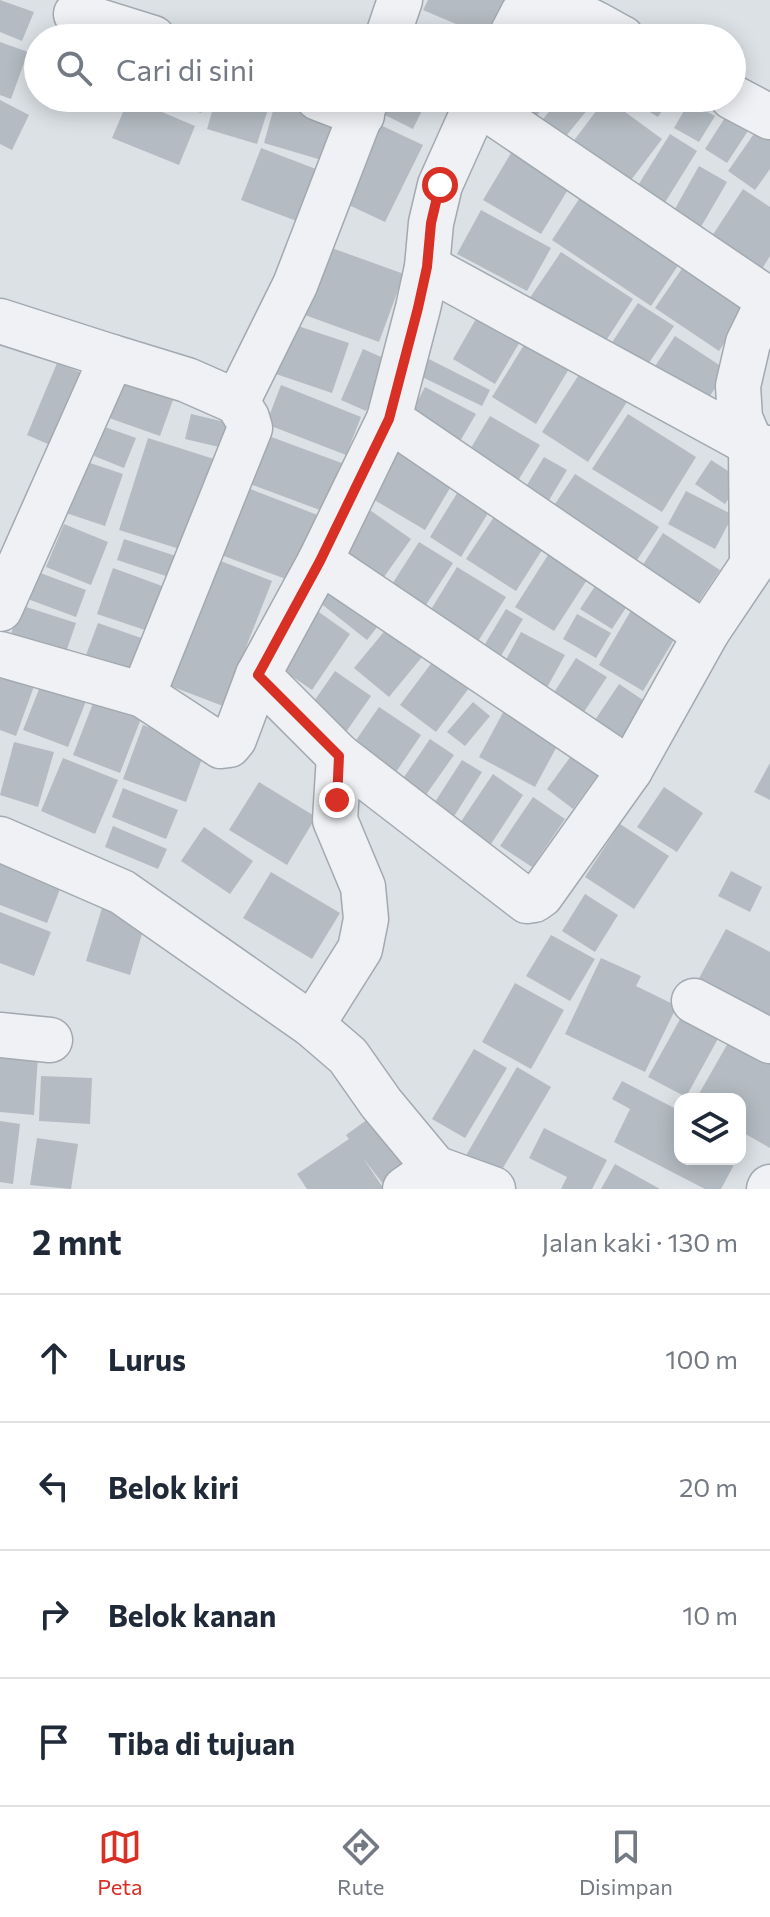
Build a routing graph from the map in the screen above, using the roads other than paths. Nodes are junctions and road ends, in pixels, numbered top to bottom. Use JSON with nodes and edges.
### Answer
{"nodes":[{"id":1,"x":400,"y":0,"type":"edge"},
{"id":2,"x":76,"y":14,"type":"dead end"},
{"id":3,"x":108,"y":24,"type":"edge"},
{"id":4,"x":392,"y":24,"type":"edge"},
{"id":5,"x":517,"y":24,"type":"edge"},
{"id":6,"x":596,"y":24,"type":"edge"},
{"id":7,"x":746,"y":104,"type":"edge"},
{"id":8,"x":362,"y":112,"type":"edge"},
{"id":9,"x":473,"y":112,"type":"edge"},
{"id":10,"x":496,"y":112,"type":"edge"},
{"id":11,"x":770,"y":117,"type":"edge"},
{"id":12,"x":427,"y":267,"type":"junction"},
{"id":13,"x":770,"y":299,"type":"edge"},
{"id":14,"x":0,"y":321,"type":"edge"},
{"id":15,"x":112,"y":357,"type":"junction"},
{"id":16,"x":237,"y":402,"type":"junction"},
{"id":17,"x":389,"y":419,"type":"junction"},
{"id":18,"x":760,"y":446,"type":"edge"},
{"id":19,"x":320,"y":561,"type":"junction"},
{"id":20,"x":0,"y":609,"type":"edge"},
{"id":21,"x":707,"y":632,"type":"junction"},
{"id":22,"x":0,"y":654,"type":"edge"},
{"id":23,"x":258,"y":675,"type":"junction"},
{"id":24,"x":143,"y":695,"type":"junction"},
{"id":25,"x":339,"y":756,"type":"junction"},
{"id":26,"x":630,"y":770,"type":"junction"},
{"id":27,"x":0,"y":839,"type":"edge"},
{"id":28,"x":694,"y":1001,"type":"dead end"},
{"id":29,"x":312,"y":1025,"type":"junction"},
{"id":30,"x":0,"y":1035,"type":"edge"},
{"id":31,"x":50,"y":1040,"type":"dead end"},
{"id":32,"x":770,"y":1041,"type":"edge"},
{"id":33,"x":420,"y":1178,"type":"edge"},
{"id":34,"x":493,"y":1189,"type":"edge"}],
"edges":[{"from":1,"to":4,"type":"street"},
{"from":2,"to":3,"type":"street"},
{"from":5,"to":6,"type":"street"},
{"from":7,"to":11,"type":"street"},
{"from":8,"to":16,"type":"street"},
{"from":9,"to":12,"type":"street"},
{"from":10,"to":13,"type":"street"},
{"from":12,"to":17,"type":"street"},
{"from":12,"to":18,"type":"street"},
{"from":13,"to":18,"type":"street"},
{"from":14,"to":15,"type":"street"},
{"from":15,"to":16,"type":"street"},
{"from":15,"to":20,"type":"street"},
{"from":16,"to":24,"type":"street"},
{"from":17,"to":19,"type":"street"},
{"from":17,"to":21,"type":"street"},
{"from":18,"to":21,"type":"street"},
{"from":19,"to":23,"type":"street"},
{"from":19,"to":26,"type":"street"},
{"from":21,"to":26,"type":"street"},
{"from":22,"to":24,"type":"street"},
{"from":23,"to":24,"type":"street"},
{"from":23,"to":25,"type":"street"},
{"from":25,"to":26,"type":"street"},
{"from":25,"to":29,"type":"street"},
{"from":27,"to":29,"type":"street"},
{"from":28,"to":32,"type":"street"},
{"from":29,"to":33,"type":"street"},
{"from":30,"to":31,"type":"street"},
{"from":33,"to":34,"type":"street"}]}
